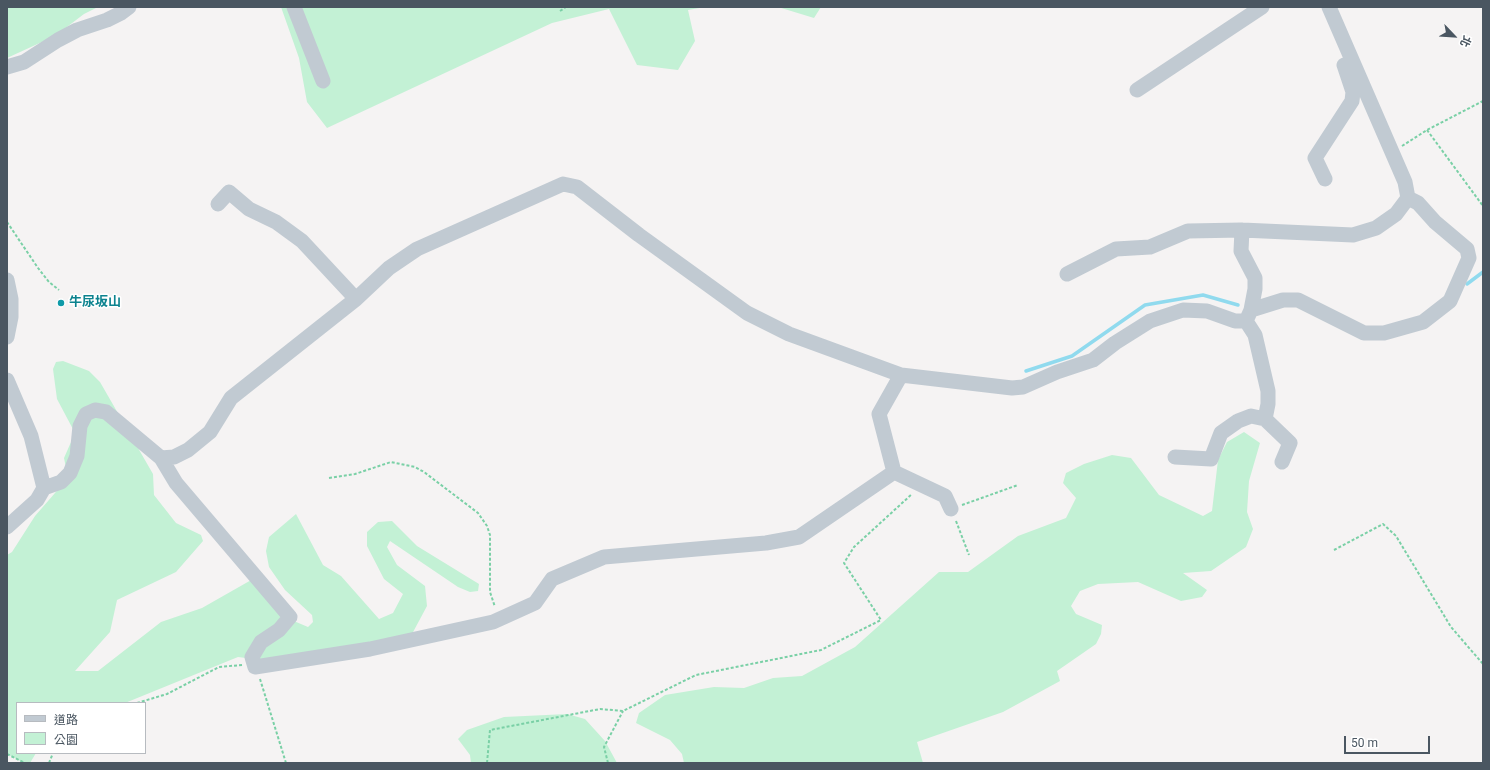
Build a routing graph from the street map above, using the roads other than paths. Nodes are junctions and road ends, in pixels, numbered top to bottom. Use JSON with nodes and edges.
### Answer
{"nodes":[{"id":1,"x":128,"y":7,"type":"edge"},
{"id":2,"x":294,"y":7,"type":"edge"},
{"id":3,"x":1262,"y":7,"type":"edge"},
{"id":4,"x":1329,"y":7,"type":"edge"},
{"id":5,"x":1243,"y":12,"type":"edge"},
{"id":6,"x":1346,"y":48,"type":"junction"},
{"id":7,"x":7,"y":67,"type":"edge"},
{"id":8,"x":323,"y":81,"type":"dead end"},
{"id":9,"x":1137,"y":90,"type":"dead end"},
{"id":10,"x":1324,"y":179,"type":"dead end"},
{"id":11,"x":1408,"y":198,"type":"junction"},
{"id":12,"x":218,"y":204,"type":"dead end"},
{"id":13,"x":1242,"y":230,"type":"junction"},
{"id":14,"x":1067,"y":274,"type":"dead end"},
{"id":15,"x":7,"y":280,"type":"edge"},
{"id":16,"x":356,"y":298,"type":"junction"},
{"id":17,"x":1248,"y":315,"type":"junction"},
{"id":18,"x":7,"y":337,"type":"edge"},
{"id":19,"x":901,"y":375,"type":"junction"},
{"id":20,"x":7,"y":380,"type":"edge"},
{"id":21,"x":1265,"y":419,"type":"junction"},
{"id":22,"x":1175,"y":457,"type":"dead end"},
{"id":23,"x":160,"y":458,"type":"junction"},
{"id":24,"x":1282,"y":462,"type":"dead end"},
{"id":25,"x":894,"y":472,"type":"junction"},
{"id":26,"x":44,"y":488,"type":"junction"},
{"id":27,"x":951,"y":509,"type":"road end"},
{"id":28,"x":7,"y":527,"type":"edge"}],
"edges":[{"from":1,"to":7,"type":"street"},
{"from":2,"to":8,"type":"street"},
{"from":3,"to":5,"type":"street"},
{"from":4,"to":6,"type":"street"},
{"from":5,"to":9,"type":"street"},
{"from":6,"to":10,"type":"street"},
{"from":6,"to":11,"type":"street"},
{"from":11,"to":13,"type":"street"},
{"from":11,"to":17,"type":"street"},
{"from":12,"to":16,"type":"street"},
{"from":13,"to":14,"type":"street"},
{"from":13,"to":17,"type":"street"},
{"from":15,"to":18,"type":"street"},
{"from":16,"to":19,"type":"street"},
{"from":16,"to":23,"type":"street"},
{"from":17,"to":19,"type":"street"},
{"from":17,"to":21,"type":"street"},
{"from":19,"to":25,"type":"street"},
{"from":20,"to":26,"type":"street"},
{"from":21,"to":22,"type":"street"},
{"from":21,"to":24,"type":"street"},
{"from":23,"to":25,"type":"street"},
{"from":23,"to":26,"type":"street"},
{"from":25,"to":27,"type":"street"},
{"from":26,"to":28,"type":"street"}]}
